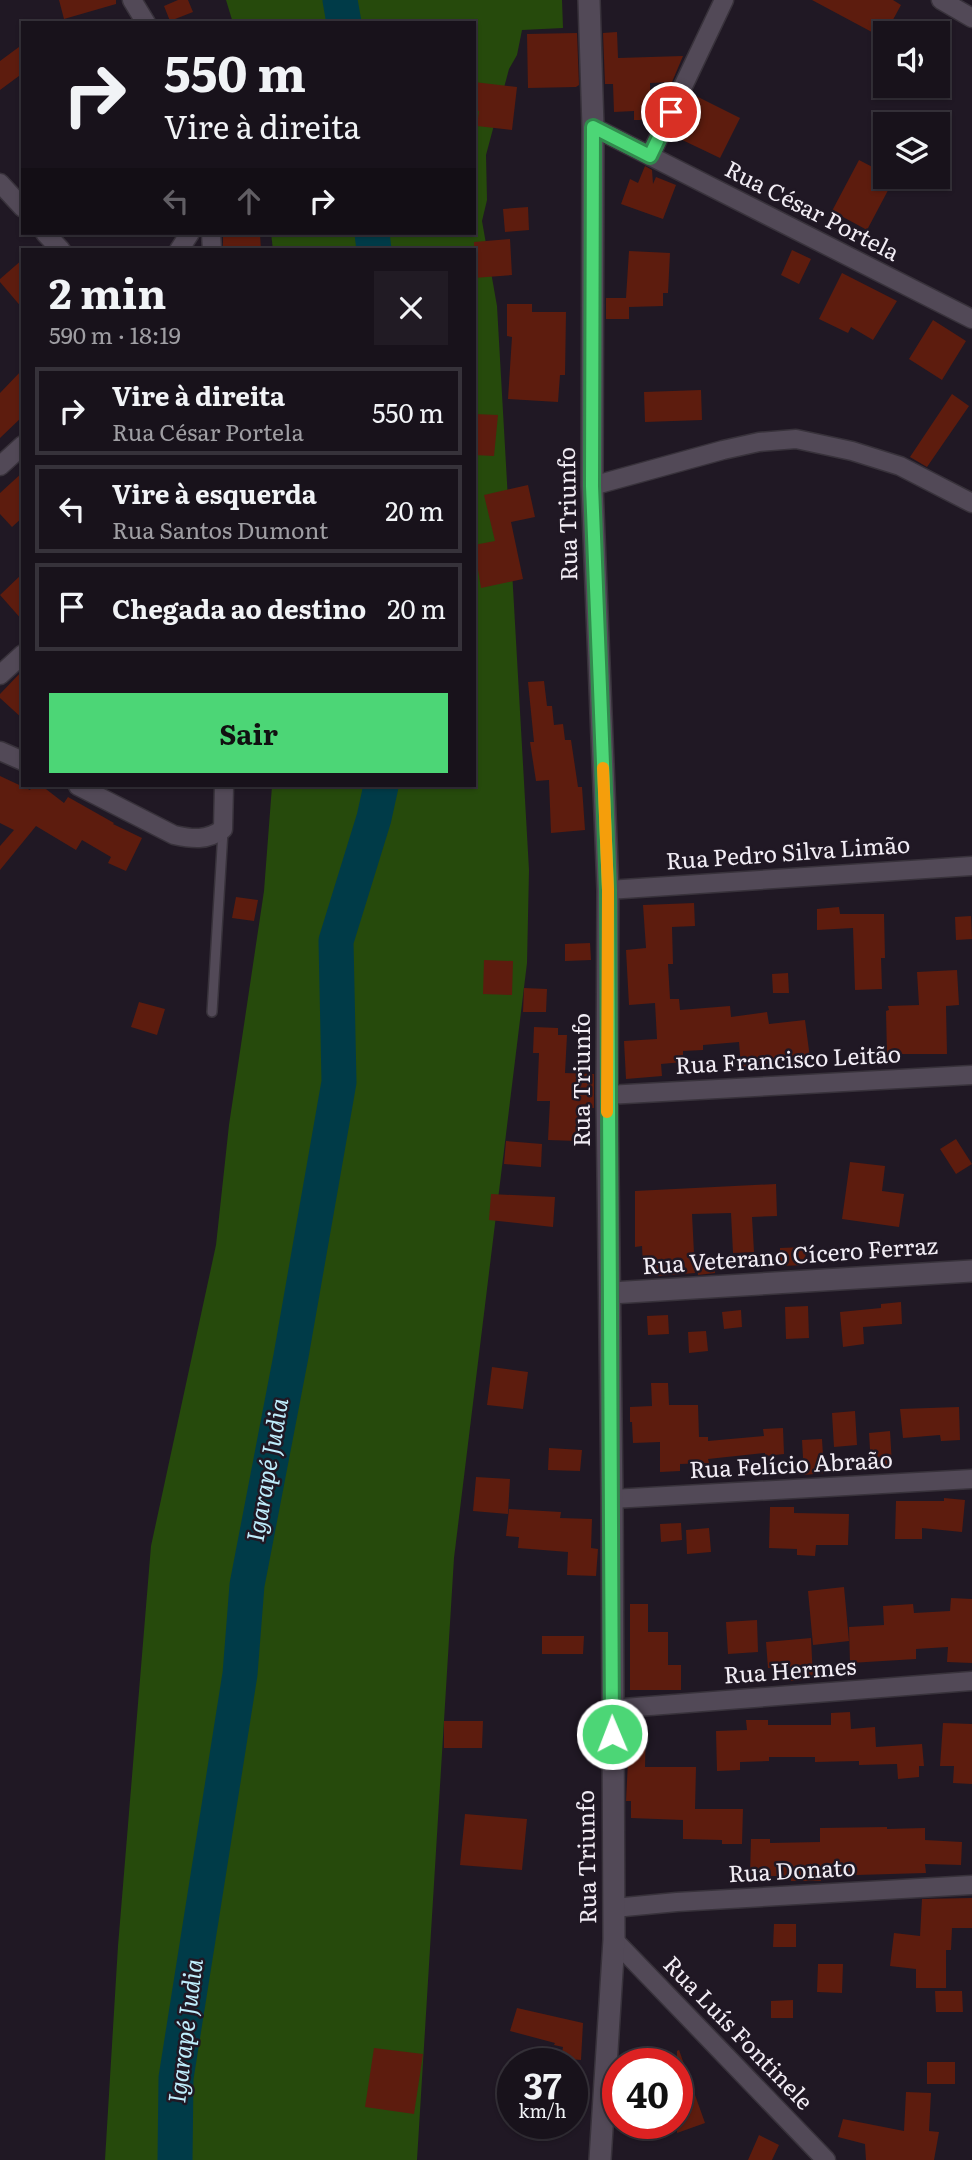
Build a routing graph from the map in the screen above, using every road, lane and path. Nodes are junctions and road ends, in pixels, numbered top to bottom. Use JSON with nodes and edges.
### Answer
{"nodes":[{"id":1,"x":132,"y":0,"type":"edge"},
{"id":2,"x":589,"y":0,"type":"edge"},
{"id":3,"x":724,"y":0,"type":"edge"},
{"id":4,"x":941,"y":0,"type":"edge"},
{"id":5,"x":972,"y":18,"type":"edge"},
{"id":6,"x":145,"y":21,"type":"edge"},
{"id":7,"x":593,"y":127,"type":"junction"},
{"id":8,"x":650,"y":156,"type":"junction"},
{"id":9,"x":0,"y":183,"type":"edge"},
{"id":10,"x":21,"y":206,"type":"edge"},
{"id":11,"x":47,"y":235,"type":"edge"},
{"id":12,"x":59,"y":248,"type":"edge"},
{"id":13,"x":972,"y":319,"type":"edge"},
{"id":14,"x":21,"y":447,"type":"edge"},
{"id":15,"x":0,"y":466,"type":"edge"},
{"id":16,"x":592,"y":486,"type":"junction"},
{"id":17,"x":972,"y":503,"type":"edge"},
{"id":18,"x":21,"y":656,"type":"edge"},
{"id":19,"x":0,"y":675,"type":"edge"},
{"id":20,"x":0,"y":751,"type":"edge"},
{"id":21,"x":21,"y":760,"type":"edge"},
{"id":22,"x":83,"y":787,"type":"edge"},
{"id":23,"x":224,"y":787,"type":"edge"},
{"id":24,"x":223,"y":829,"type":"junction"},
{"id":25,"x":972,"y":866,"type":"edge"},
{"id":26,"x":608,"y":890,"type":"junction"},
{"id":27,"x":212,"y":1012,"type":"dead end"},
{"id":28,"x":972,"y":1075,"type":"edge"},
{"id":29,"x":607,"y":1095,"type":"junction"},
{"id":30,"x":972,"y":1271,"type":"edge"},
{"id":31,"x":611,"y":1293,"type":"junction"},
{"id":32,"x":972,"y":1479,"type":"edge"},
{"id":33,"x":612,"y":1499,"type":"junction"},
{"id":34,"x":972,"y":1681,"type":"edge"},
{"id":35,"x":611,"y":1709,"type":"junction"},
{"id":36,"x":972,"y":1885,"type":"edge"},
{"id":37,"x":614,"y":1908,"type":"junction"},
{"id":38,"x":614,"y":1940,"type":"junction"},
{"id":39,"x":600,"y":2160,"type":"edge"},
{"id":40,"x":826,"y":2160,"type":"edge"}],
"edges":[{"from":1,"to":6,"type":"street"},
{"from":2,"to":7,"type":"street","name":"Rua Triunfo"},
{"from":3,"to":8,"type":"street"},
{"from":4,"to":5,"type":"street"},
{"from":7,"to":8,"type":"street","name":"Rua César Portela"},
{"from":7,"to":16,"type":"street","name":"Rua Triunfo"},
{"from":8,"to":13,"type":"street","name":"Rua César Portela"},
{"from":9,"to":10,"type":"street"},
{"from":11,"to":12,"type":"street"},
{"from":14,"to":15,"type":"street"},
{"from":16,"to":17,"type":"street"},
{"from":16,"to":26,"type":"street","name":"Rua Triunfo"},
{"from":18,"to":19,"type":"street"},
{"from":20,"to":21,"type":"street"},
{"from":22,"to":24,"type":"street"},
{"from":23,"to":24,"type":"street"},
{"from":24,"to":27,"type":"lane"},
{"from":25,"to":26,"type":"street","name":"Rua Pedro Silva Limão"},
{"from":26,"to":29,"type":"street","name":"Rua Triunfo"},
{"from":28,"to":29,"type":"street","name":"Rua Francisco Leitão"},
{"from":29,"to":31,"type":"street","name":"Rua Triunfo"},
{"from":30,"to":31,"type":"street","name":"Rua Veterano Cícero Ferraz"},
{"from":31,"to":33,"type":"street","name":"Rua Triunfo"},
{"from":32,"to":33,"type":"street","name":"Rua Felício Abraão"},
{"from":33,"to":35,"type":"street","name":"Rua Triunfo"},
{"from":34,"to":35,"type":"street","name":"Rua Hermes"},
{"from":35,"to":37,"type":"street","name":"Rua Triunfo"},
{"from":36,"to":37,"type":"street","name":"Rua Donato"},
{"from":37,"to":38,"type":"street","name":"Rua Triunfo"},
{"from":38,"to":39,"type":"street","name":"Rua Triunfo"},
{"from":38,"to":40,"type":"street","name":"Rua Luís Fontinele"}]}
